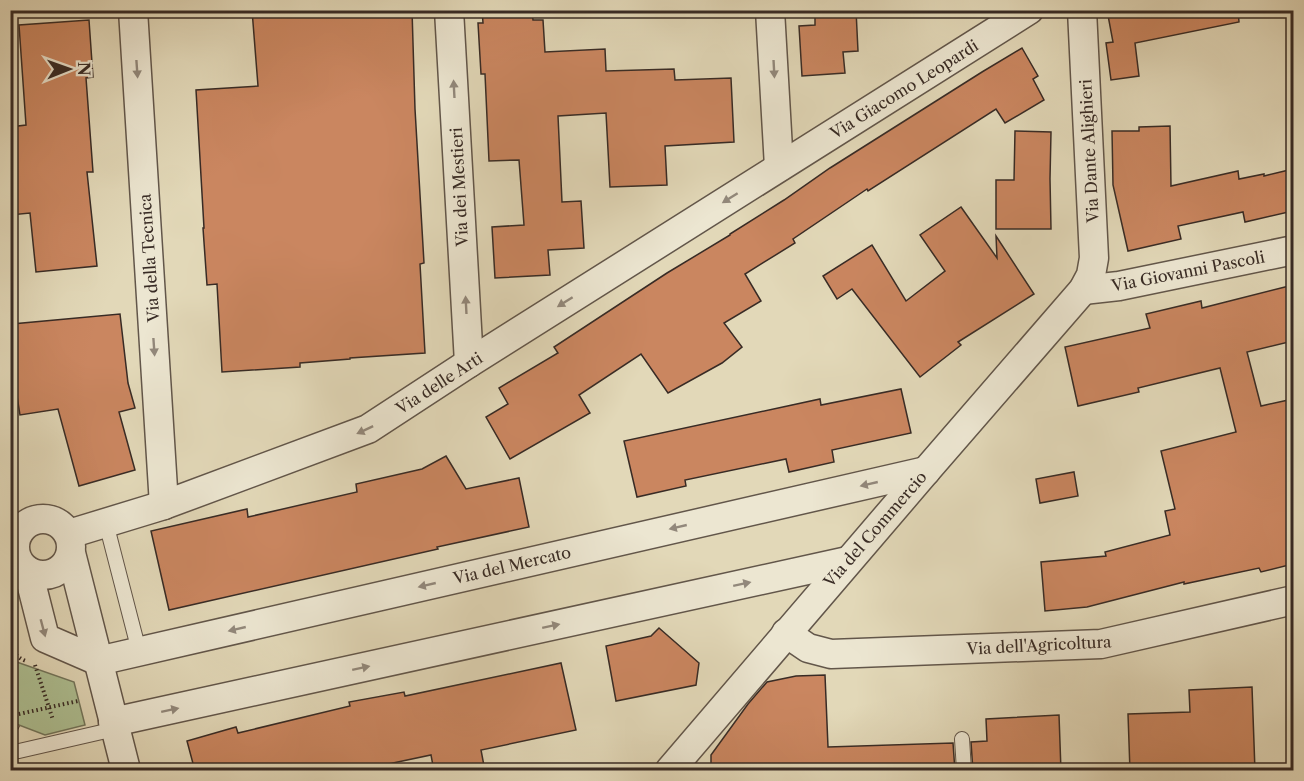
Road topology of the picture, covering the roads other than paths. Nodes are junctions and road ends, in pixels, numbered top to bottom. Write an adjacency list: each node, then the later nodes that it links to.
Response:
1 (133, 10): 11 (street, Via della Tecnica, one-way to 11)
2 (449, 10): 9 (street, Via dei Mestieri, one-way to 2)
3 (770, 10): 6 (street, one-way to 6)
4 (1029, 10): 6 (street, Via Giacomo Leopardi)
5 (1082, 10): 8 (street, Via Dante Alighieri)
6 (779, 167): 9 (street, Via delle Arti, one-way to 9)
7 (1293, 250): 8 (street, Via Giovanni Pascoli)
8 (1083, 290): 10 (street, Via del Commercio)
9 (469, 363): 11 (street, Via delle Arti, one-way to 11)
10 (926, 471): 15 (street, Via del Commercio); 18 (street, Via del Mercato, one-way to 18)
11 (164, 505): 12 (street, Via delle Arti)
12 (106, 523): 13 (street, Via delle Arti); 18 (lane)
13 (70, 544): 14 (street); 14 (street); 19 (street)
14 (18, 555): 19 (street, one-way to 19)
15 (848, 561): 17 (street, Via del Commercio); 20 (street, one-way to 15)
16 (1293, 600): 17 (street, Via dell'Agricoltura)
17 (786, 633): 24 (street, Via del Commercio)
18 (139, 651): 19 (street, Via del Mercato)
19 (98, 661): 20 (street)
20 (114, 726): 22 (lane); 23 (street)
21 (962, 740): 25 (lane)
22 (19, 751)
23 (126, 771)
24 (670, 771)
25 (964, 771)

